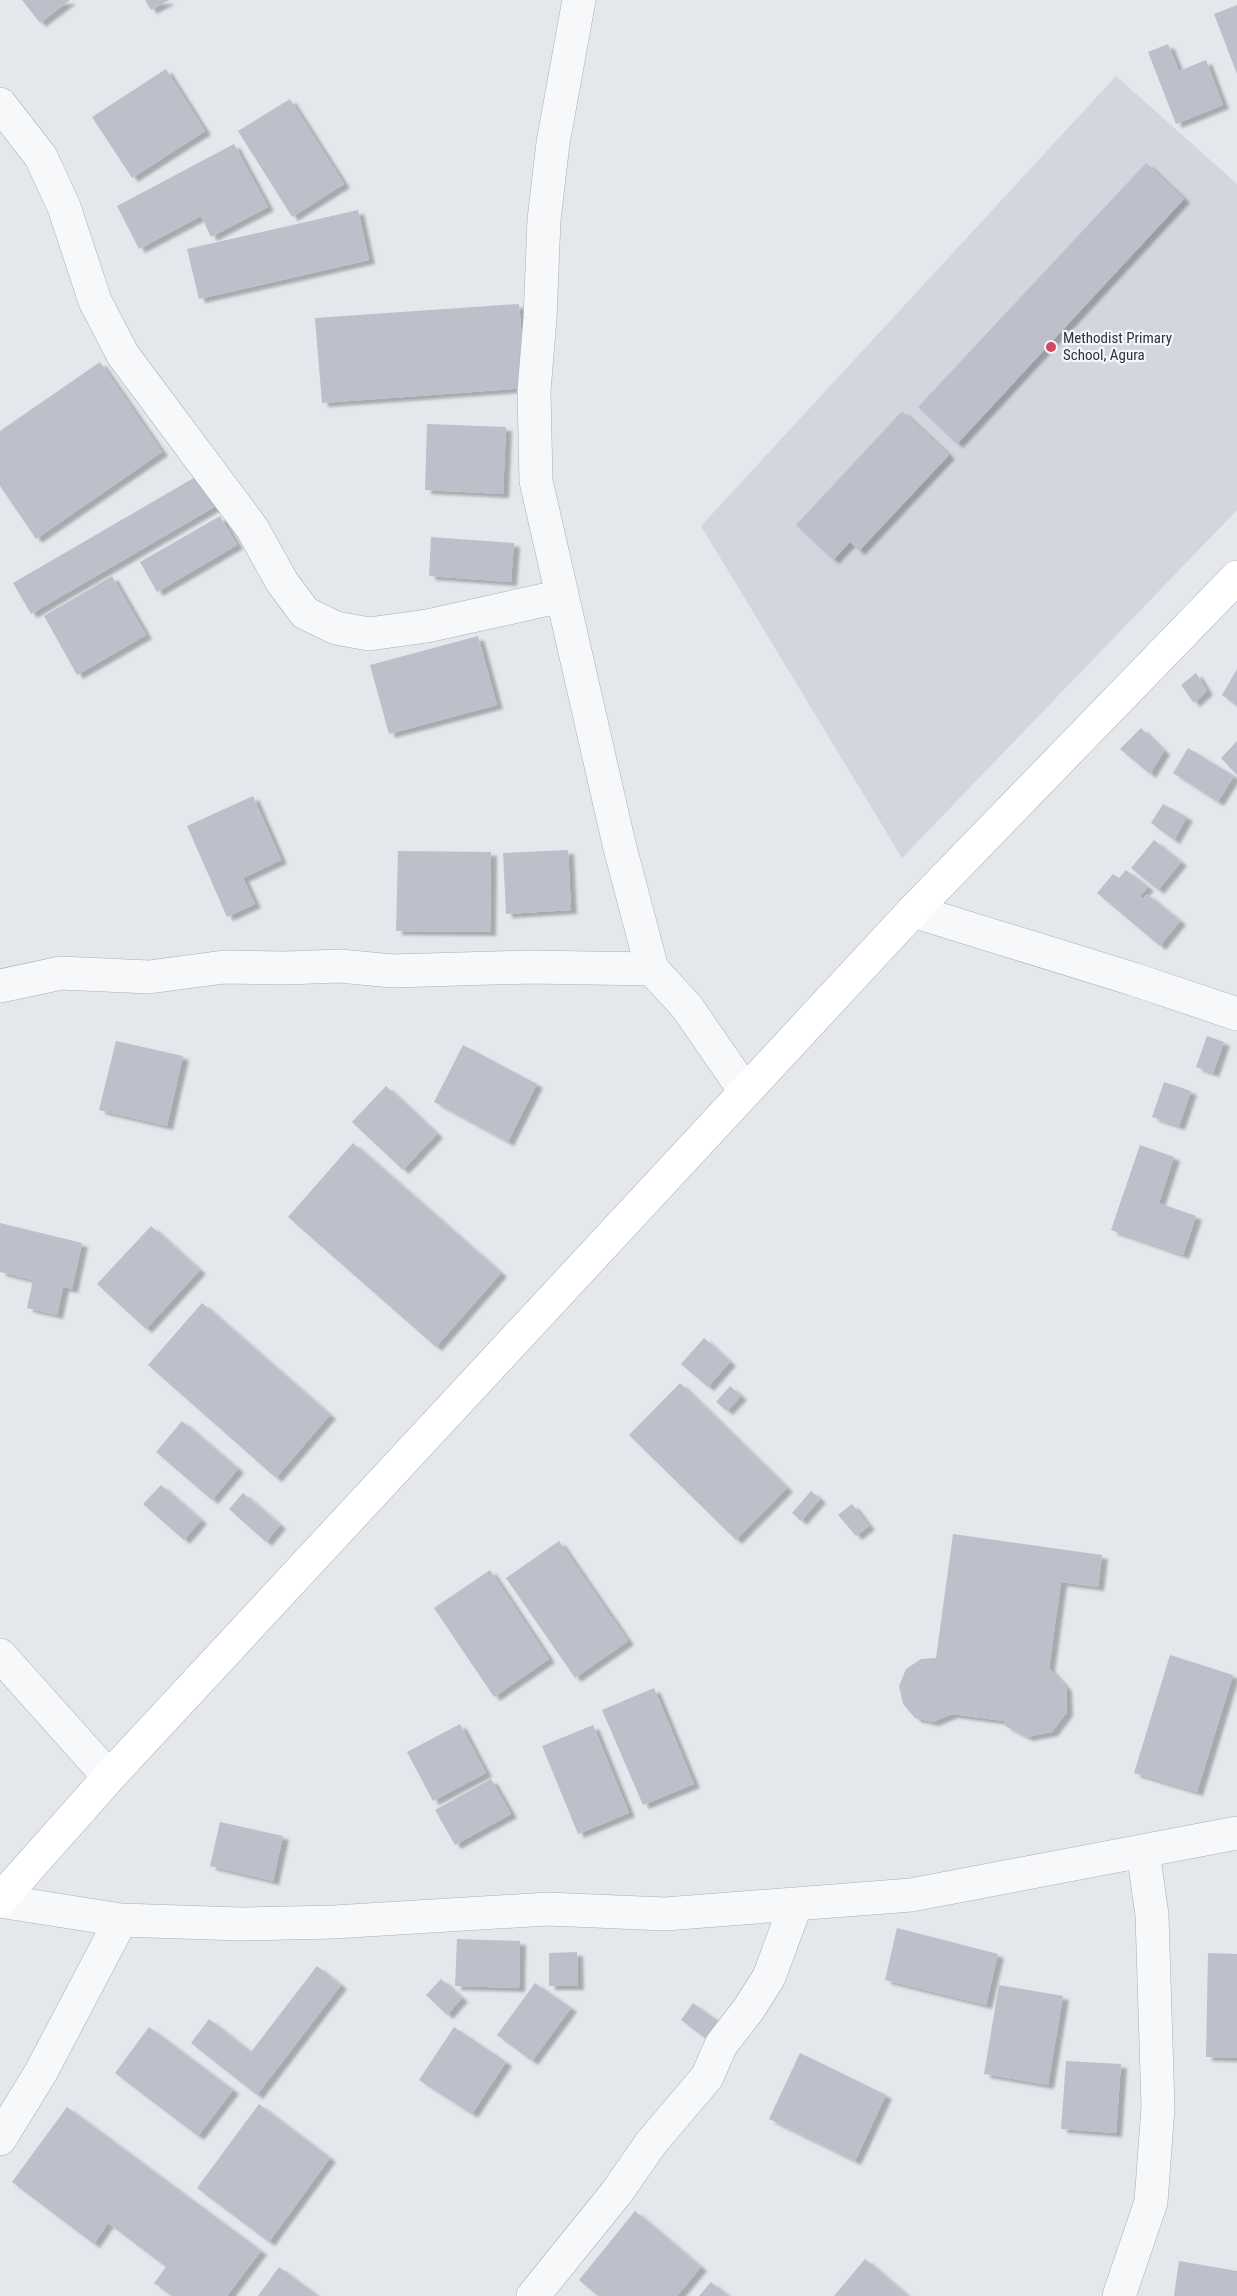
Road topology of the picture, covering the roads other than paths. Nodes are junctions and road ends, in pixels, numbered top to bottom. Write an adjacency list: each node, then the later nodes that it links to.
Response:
1 (579, 0): 4 (street)
2 (0, 104): 4 (street)
3 (1237, 577): 5 (street)
4 (562, 596): 6 (street)
5 (913, 911): 8 (street); 9 (street)
6 (652, 969): 7 (street); 9 (street)
7 (0, 986)
8 (1237, 1014)
9 (745, 1091): 11 (street)
10 (0, 1655): 11 (street)
11 (109, 1777): 14 (street)
12 (1237, 1833): 13 (street)
13 (1143, 1852): 15 (street); 19 (street)
14 (0, 1900): 16 (street)
15 (796, 1904): 16 (street); 18 (street)
16 (121, 1920): 17 (street)
17 (0, 2139)
18 (533, 2296)
19 (1119, 2296)

